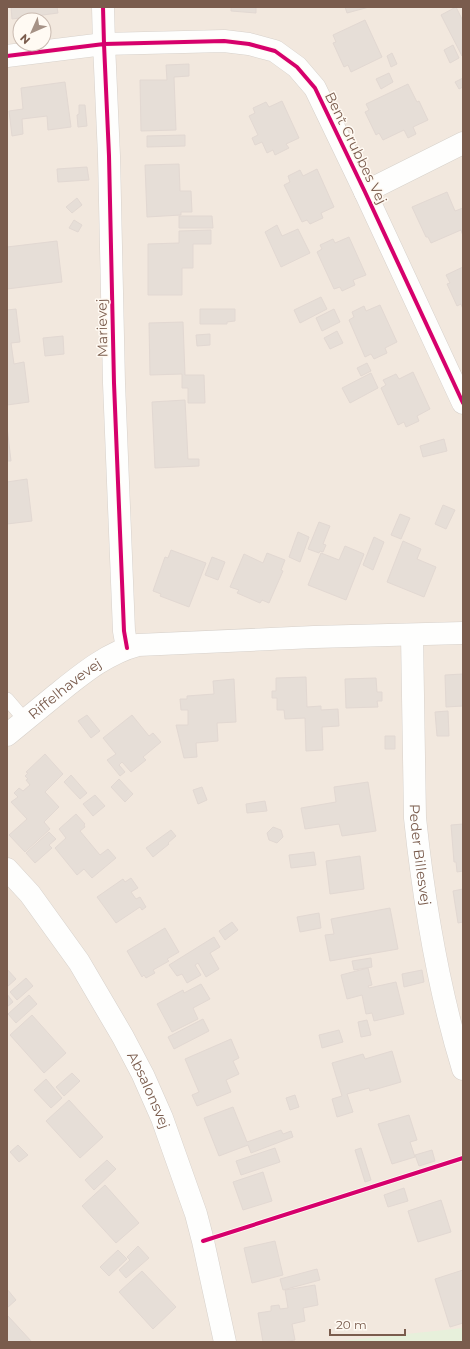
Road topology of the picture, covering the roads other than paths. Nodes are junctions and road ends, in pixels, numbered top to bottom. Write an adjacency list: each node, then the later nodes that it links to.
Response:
1 (103, 7): 2 (street, Marievej)
2 (104, 44): 3 (street, Bent Grubbes Vej); 5 (street, Bent Grubbes Vej); 9 (street, Marievej)
3 (7, 56)
4 (463, 143): 5 (street, Bent Grubbes Vej)
5 (365, 192): 6 (street, Bent Grubbes Vej)
6 (463, 403)
7 (463, 633): 8 (street)
8 (412, 635): 9 (street); 14 (street, Peder Billesvej)
9 (127, 648): 11 (street, Riffelhavevej)
10 (7, 699): 11 (lane)
11 (25, 720): 12 (street, Riffelhavevej)
12 (7, 735)
13 (7, 869): 15 (street, Absalonsvej)
14 (463, 1069)
15 (225, 1342)

